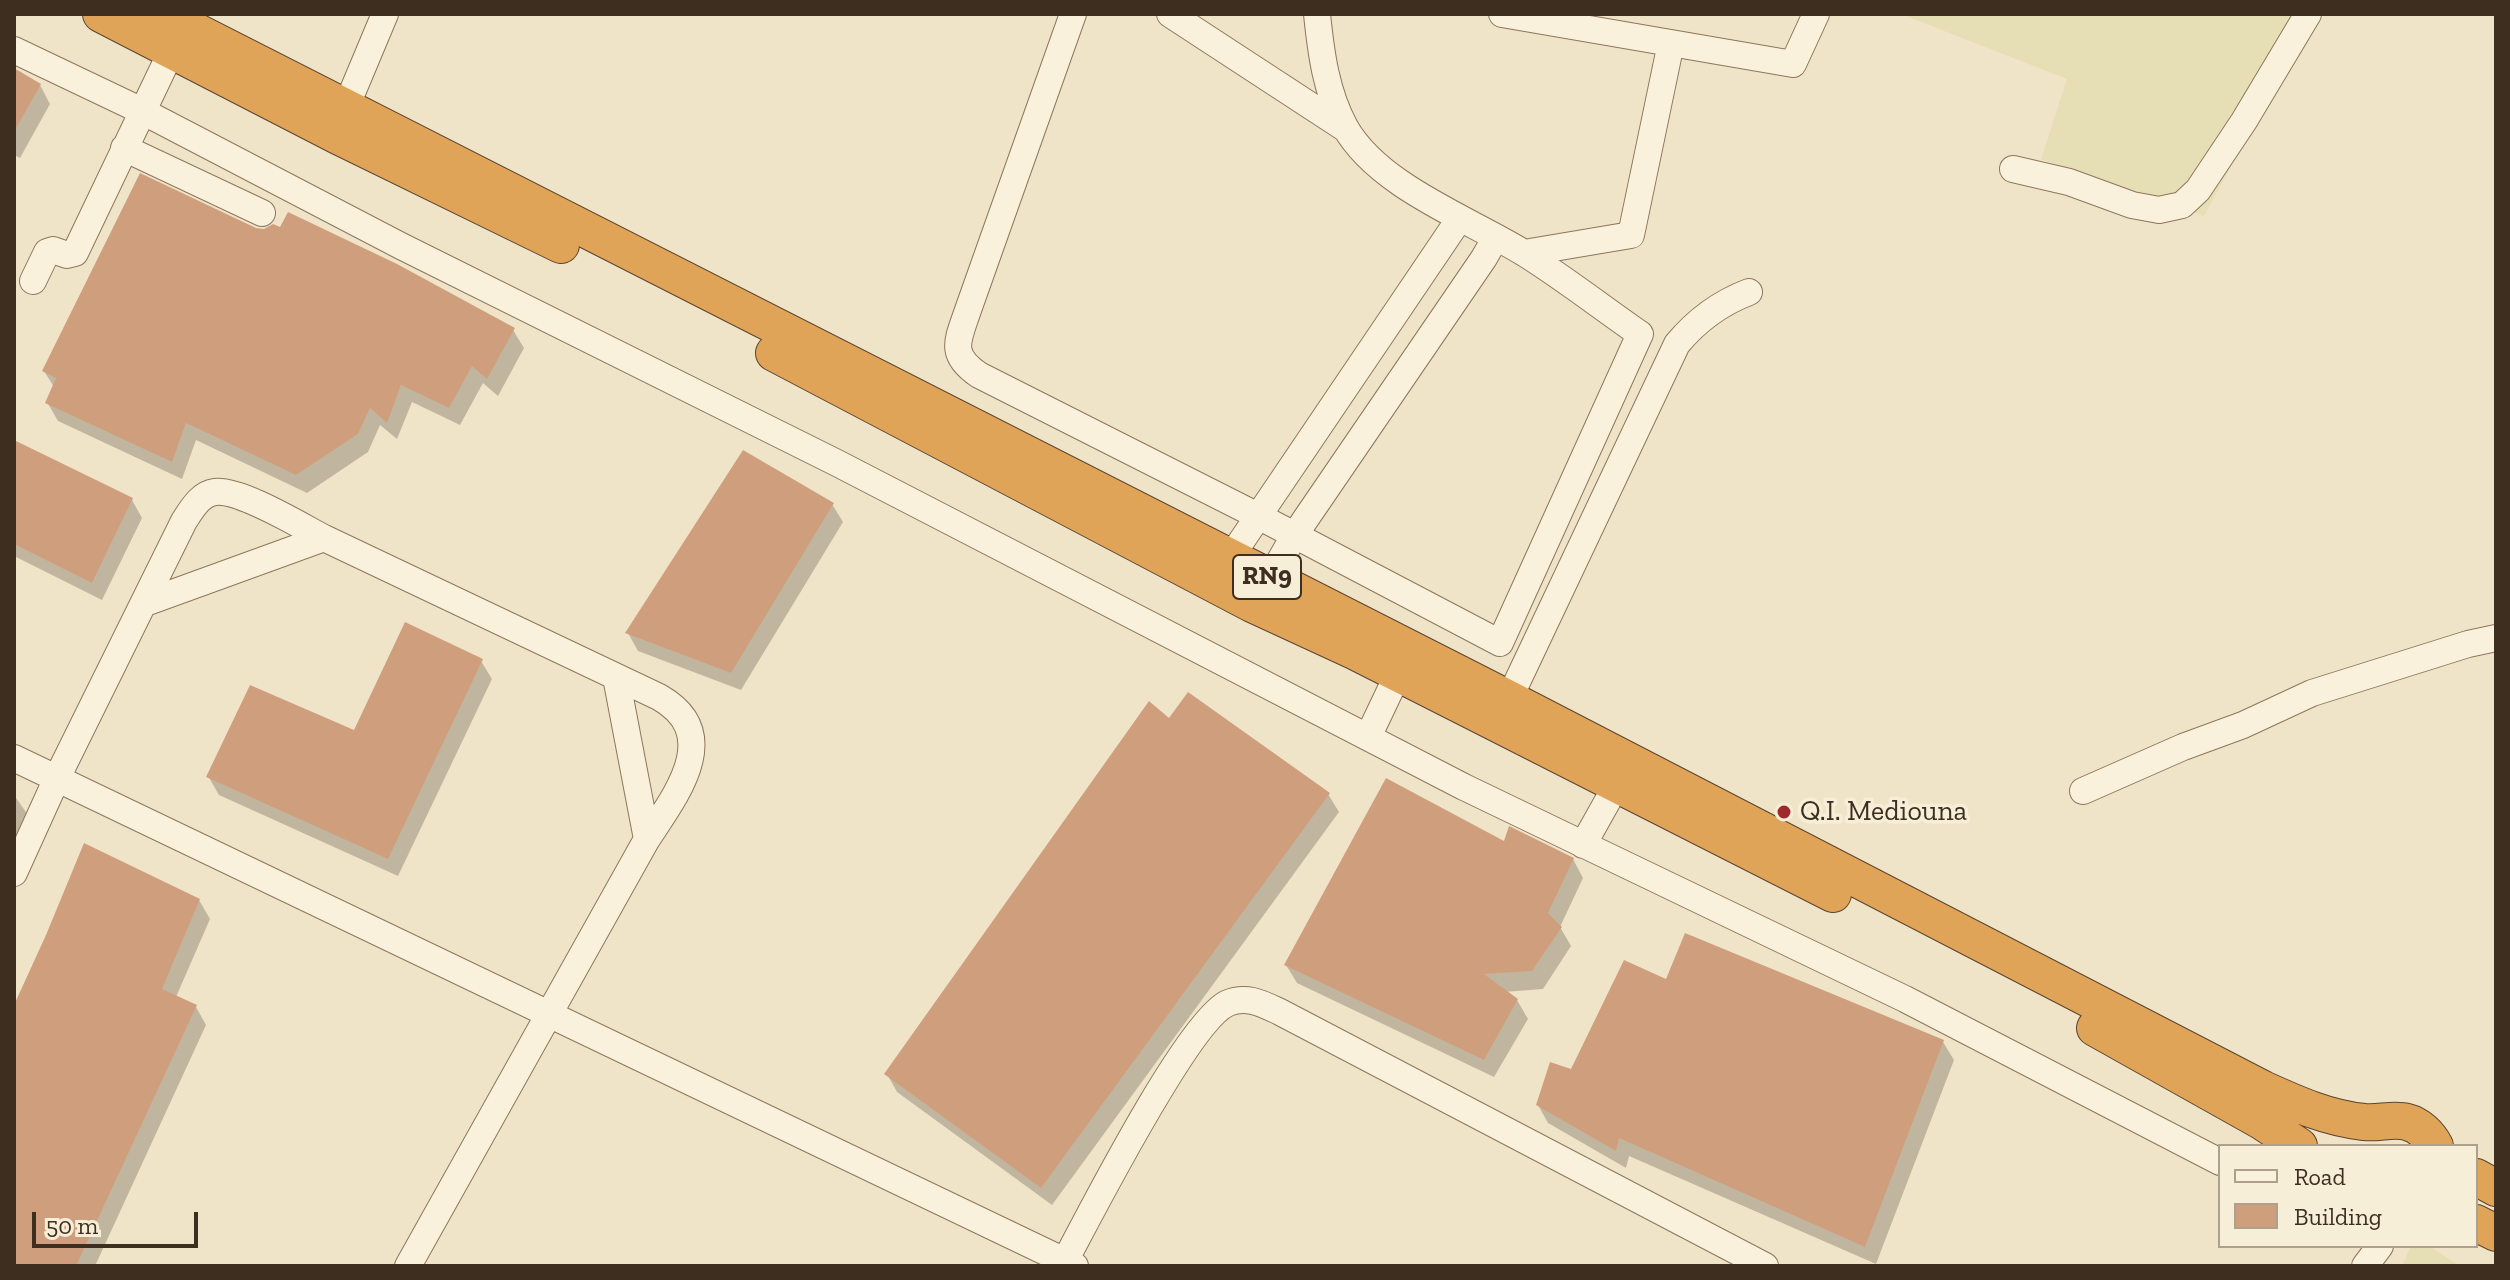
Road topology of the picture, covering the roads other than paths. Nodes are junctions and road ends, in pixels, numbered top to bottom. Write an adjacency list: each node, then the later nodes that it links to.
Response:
1 (101, 14): 12 (highway, RN9)
2 (162, 14): 13 (highway, RN9)
3 (385, 14): 13 (street)
4 (1073, 14): 26 (street)
5 (1170, 14): 15 (street)
6 (1317, 14): 15 (street)
7 (1502, 14): 10 (street)
8 (1816, 14): 10 (street)
9 (2308, 14): 17 (street)
10 (1671, 43): 21 (street)
11 (14, 50): 14 (street)
12 (172, 50): 14 (street); 33 (highway, RN9)
13 (346, 107): 29 (highway, RN9)
14 (142, 111): 16 (street); 36 (street)
15 (1346, 129): 19 (street)
16 (124, 148): 18 (street); 22 (street)
17 (2013, 169)
18 (262, 213)
19 (1460, 218): 20 (street); 24 (street)
20 (1491, 235): 21 (street); 25 (street)
21 (1524, 253): 27 (street)
22 (33, 281)
23 (1749, 292): 35 (street)
24 (1351, 378): 25 (street); 26 (street)
25 (1385, 402): 27 (street)
26 (1260, 517): 27 (street); 29 (street)
27 (1294, 536): 30 (street)
28 (324, 538): 31 (street); 31 (street); 34 (street)
29 (1230, 558): 30 (highway, RN9)
30 (1270, 578): 35 (highway, RN9)
31 (145, 603): 38 (street)
32 (2496, 638): 40 (street)
33 (1398, 674): 36 (street); 39 (highway, RN9)
34 (616, 677): 41 (street); 41 (street)
35 (1509, 699): 45 (highway, RN9)
36 (1368, 737): 42 (street)
37 (14, 758): 38 (street)
38 (57, 778): 43 (street); 44 (street)
39 (1616, 786): 42 (street); 46 (highway, RN9)
40 (2083, 791)
41 (647, 839): 44 (street)
42 (1583, 845): 48 (street)
43 (14, 873)
44 (549, 1015): 54 (street); 55 (street)
45 (2366, 1135): 47 (highway, RN9)
46 (2296, 1144)
47 (2433, 1144)
48 (2218, 1161)
49 (2478, 1178): 50 (highway)
50 (2496, 1188)
51 (2478, 1224): 52 (highway)
52 (2496, 1233)
53 (2378, 1248): 57 (street)
54 (1070, 1264): 56 (street)
55 (408, 1266)
56 (1765, 1266)
57 (2365, 1266)

